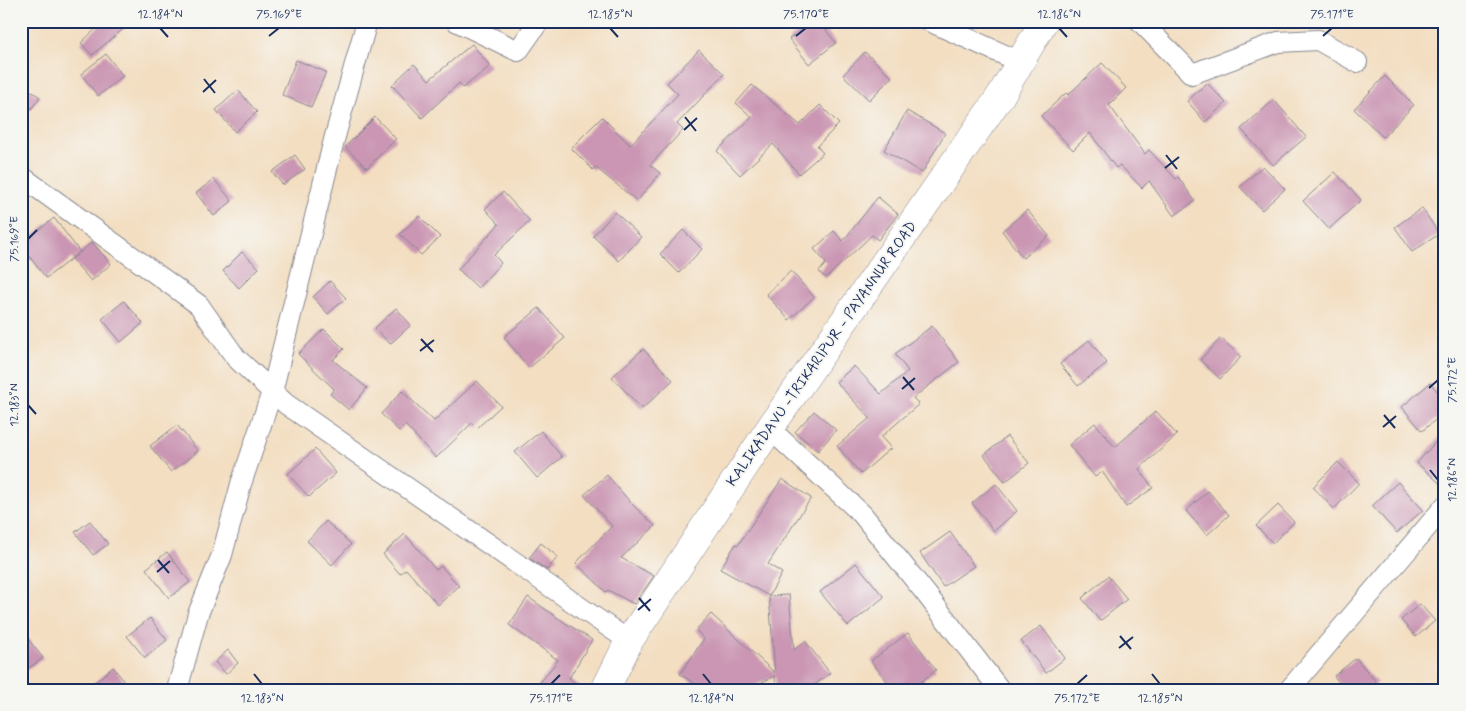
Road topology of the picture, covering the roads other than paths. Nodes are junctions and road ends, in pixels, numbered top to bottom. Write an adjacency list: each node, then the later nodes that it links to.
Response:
1 (367, 21): 10 (street)
2 (456, 21): 3 (street)
3 (538, 21)
4 (1044, 21): 7 (main road, KALIKADAVU -TRIKARIPUR - PAYANNUR ROAD)
5 (1140, 21): 8 (street)
6 (930, 22): 7 (street)
7 (1020, 62): 11 (main road, KALIKADAVU -TRIKARIPUR - PAYANNUR ROAD)
8 (1357, 62)
9 (21, 176): 10 (street)
10 (272, 392): 13 (street); 14 (street)
11 (770, 429): 13 (main road, KALIKADAVU -TRIKARIPUR - PAYANNUR ROAD); 16 (street)
12 (1445, 506): 17 (street)
13 (629, 641): 15 (main road, KALIKADAVU -TRIKARIPUR - PAYANNUR ROAD)
14 (177, 690)
15 (605, 690)
16 (1000, 690)
17 (1289, 690)

